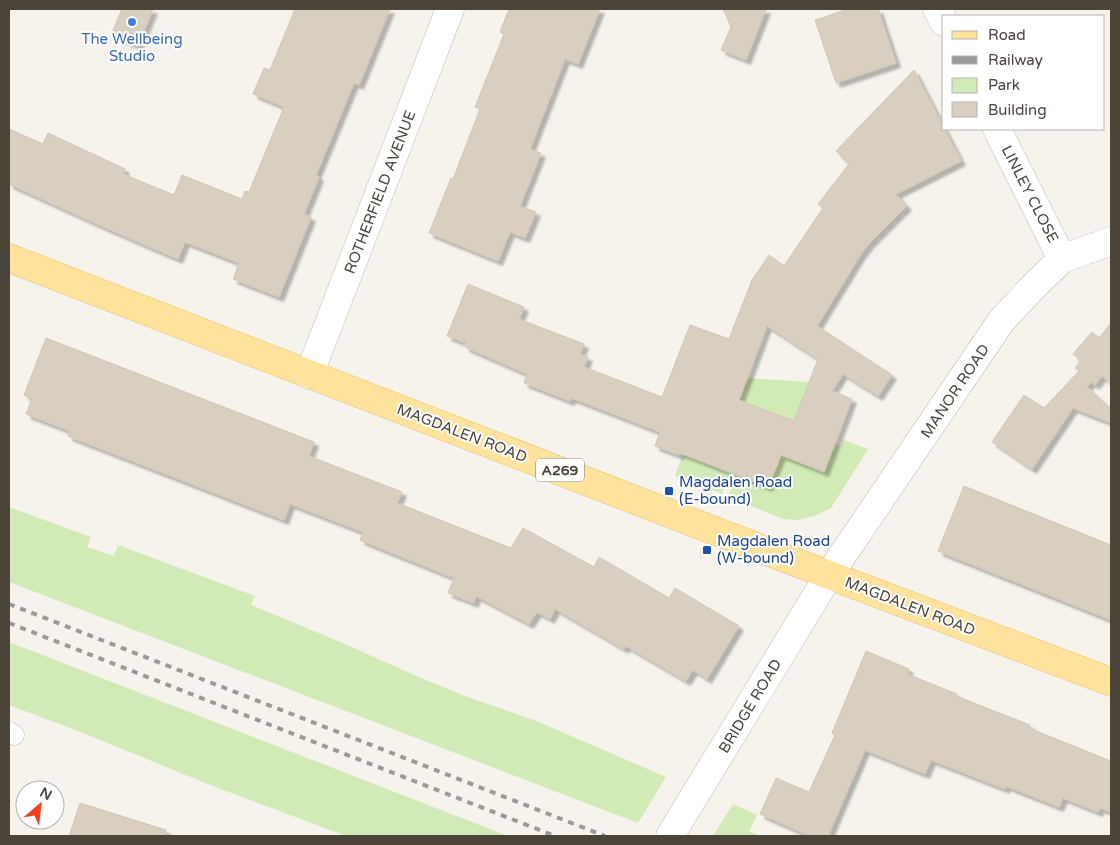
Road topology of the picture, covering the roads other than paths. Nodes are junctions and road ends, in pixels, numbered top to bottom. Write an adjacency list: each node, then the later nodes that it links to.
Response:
1 (450, 9): 6 (street, ROTHERFIELD AVENUE)
2 (998, 130): 5 (street, LINLEY CLOSE)
3 (1111, 241): 5 (street, MANOR ROAD)
4 (9, 258): 6 (main road, MAGDALEN ROAD / A269)
5 (1062, 259): 7 (street, MANOR ROAD)
6 (309, 375): 7 (main road, MAGDALEN ROAD / A269)
7 (830, 575): 8 (main road, MAGDALEN ROAD / A269); 9 (street, BRIDGE ROAD)
8 (1111, 682)
9 (670, 836)

